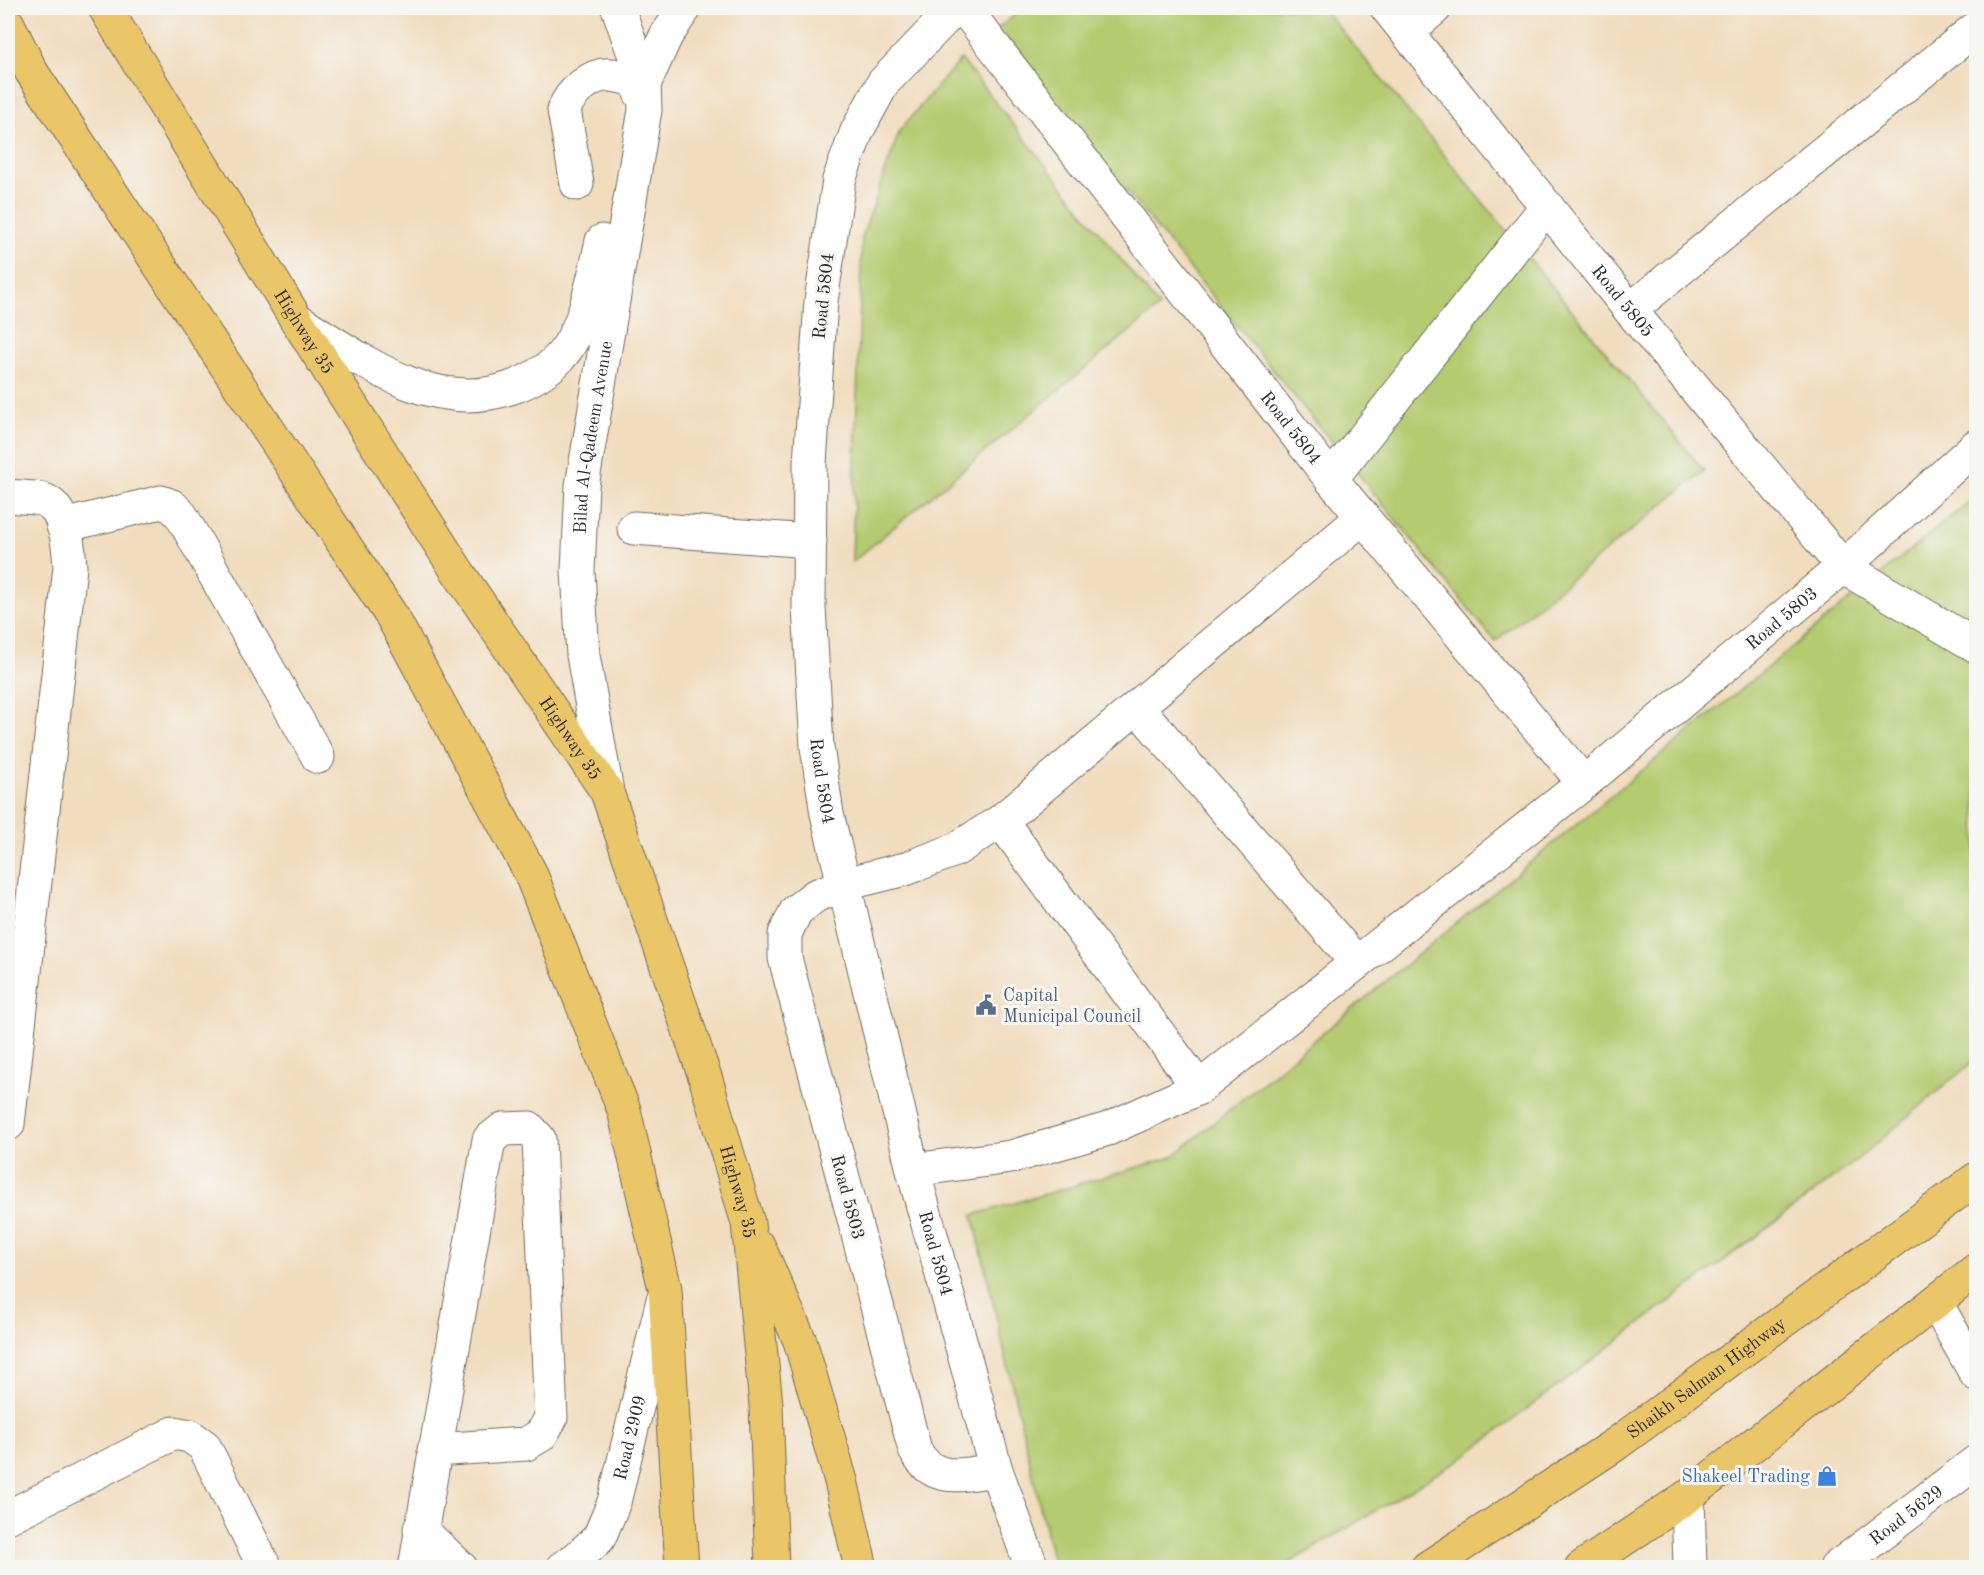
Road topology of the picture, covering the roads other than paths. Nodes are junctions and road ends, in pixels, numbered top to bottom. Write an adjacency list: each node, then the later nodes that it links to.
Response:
1 (105, 8): 14 (main road, Highway 35)
2 (618, 8): 10 (street)
3 (685, 8): 10 (street, Bilad Al-Qadeem Avenue)
4 (955, 8): 21 (street, Road 5804)
5 (964, 8): 16 (street, Road 5804)
6 (1435, 8): 7 (street, Road 5805)
7 (1397, 20): 12 (street, Road 5805)
8 (8, 24): 38 (main road)
9 (1977, 28): 13 (street)
10 (644, 82): 11 (street); 14 (street, Bilad Al-Qadeem Avenue); 27 (street, Bilad Al-Qadeem Avenue)
11 (577, 183)
12 (1547, 206): 13 (street, Road 5805); 16 (street)
13 (1630, 310): 22 (street, Road 5805)
14 (296, 319): 27 (main road, Highway 35)
15 (1977, 446): 22 (street, Road 5803)
16 (1331, 479): 18 (street, Road 5804)
17 (8, 496): 19 (street)
18 (1363, 517): 24 (street, Road 5803); 26 (street, Road 5804)
19 (63, 526): 25 (street); 31 (street)
20 (634, 528): 21 (street)
21 (810, 541): 29 (street, Road 5804)
22 (1843, 567): 23 (street, Road 5805); 26 (street, Road 5803)
23 (1977, 646)
24 (1137, 707): 28 (street, Road 5803); 30 (street)
25 (318, 757)
26 (1584, 783): 30 (street, Road 5803)
27 (607, 792): 36 (main road, Highway 35)
28 (1001, 821): 29 (street, Road 5803); 32 (street)
29 (845, 884): 34 (street, Road 5804); 43 (street, Road 5803)
30 (1357, 963): 32 (street, Road 5803)
31 (15, 990): 33 (street)
32 (1199, 1088): 34 (street, Road 5803)
33 (8, 1124)
34 (913, 1170): 43 (street, Road 5804)
35 (1977, 1179): 57 (main road, Shaikh Salman Highway)
36 (748, 1223): 54 (main road, Highway 35); 55 (main road)
37 (1977, 1270): 39 (main road)
38 (665, 1289): 44 (main road); 51 (street, Road 2909)
39 (1936, 1303): 40 (street); 45 (main road)
40 (1977, 1374)
41 (434, 1450): 41 (street); 47 (street)
42 (1977, 1462): 60 (street, Road 5629)
43 (996, 1470): 56 (street, Road 5804)
44 (677, 1471): 52 (main road); 53 (main road)
45 (1688, 1496): 58 (main road); 59 (street)
46 (8, 1517): 48 (street)
47 (420, 1529): 49 (street); 50 (street)
48 (265, 1568)
49 (415, 1568)
50 (461, 1568)
51 (562, 1568)
52 (667, 1568)
53 (682, 1568)
54 (772, 1568)
55 (861, 1568)
56 (1032, 1568)
57 (1427, 1568)
58 (1581, 1568)
59 (1690, 1568)
60 (1836, 1568)

